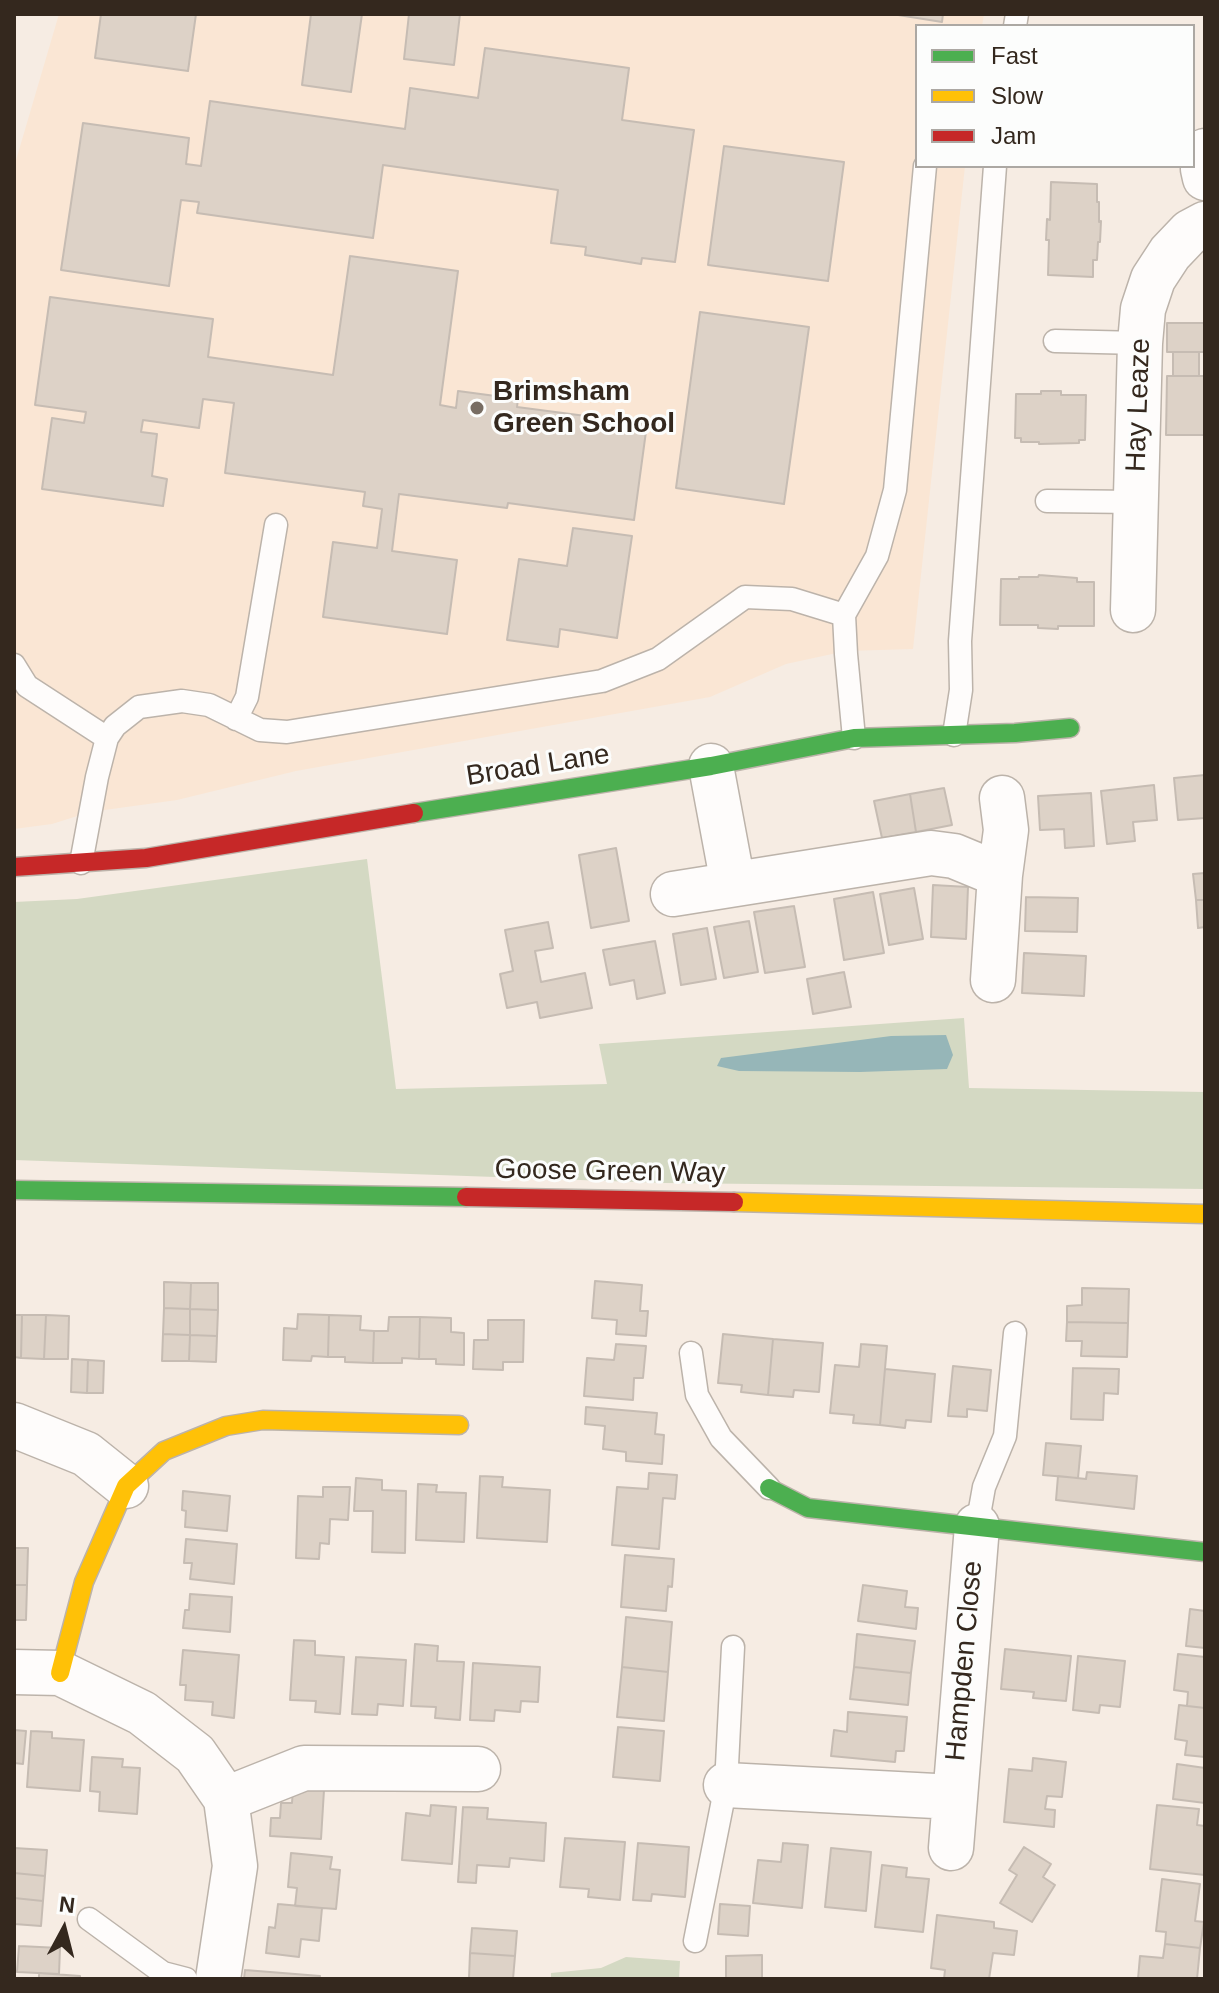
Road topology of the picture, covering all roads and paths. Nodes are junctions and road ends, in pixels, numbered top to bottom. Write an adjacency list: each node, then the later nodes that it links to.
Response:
1 (1205, 151): 4 (street)
2 (925, 168): 12 (lane)
3 (995, 168): 16 (lane)
4 (1205, 178)
5 (1205, 224): 7 (street, Hay Leaze)
6 (1055, 341): 7 (lane)
7 (1140, 343): 9 (street, Hay Leaze)
8 (1047, 501): 9 (lane)
9 (1136, 502): 11 (street, Hay Leaze)
10 (276, 525): 14 (lane)
11 (1133, 610)
12 (844, 615): 14 (lane); 18 (lane)
13 (14, 665): 17 (lane)
14 (236, 719): 17 (lane)
15 (1070, 728): 16 (street, Broad Lane)
16 (954, 735): 18 (street, Broad Lane)
17 (107, 738): 21 (lane)
18 (854, 738): 19 (street, Broad Lane)
19 (711, 766): 21 (street, Broad Lane); 24 (street)
20 (1002, 798): 23 (street)
21 (81, 863): 22 (street, Broad Lane)
22 (14, 867)
23 (1000, 875): 24 (street); 26 (street)
24 (733, 884): 25 (street)
25 (673, 894)
26 (993, 980)
27 (14, 1190): 28 (street, Goose Green Way)
28 (1205, 1214)
29 (1015, 1333): 35 (lane, Hampden Close)
30 (691, 1353): 34 (lane, Hampden Close)
31 (14, 1425): 33 (street)
32 (459, 1425): 33 (street)
33 (126, 1486): 39 (street)
34 (769, 1488): 35 (street, Hampden Close)
35 (977, 1526): 36 (street, Hampden Close); 42 (street, Hampden Close)
36 (1205, 1552)
37 (733, 1647): 41 (lane)
38 (14, 1672): 39 (street)
39 (60, 1673): 43 (street)
40 (478, 1769): 43 (street)
41 (726, 1785): 42 (street, Hampden Close); 46 (lane)
42 (954, 1797): 44 (street, Hampden Close)
43 (226, 1799): 48 (street)
44 (951, 1848)
45 (89, 1919): 47 (lane)
46 (695, 1941)
47 (186, 1979)
48 (218, 1979)

